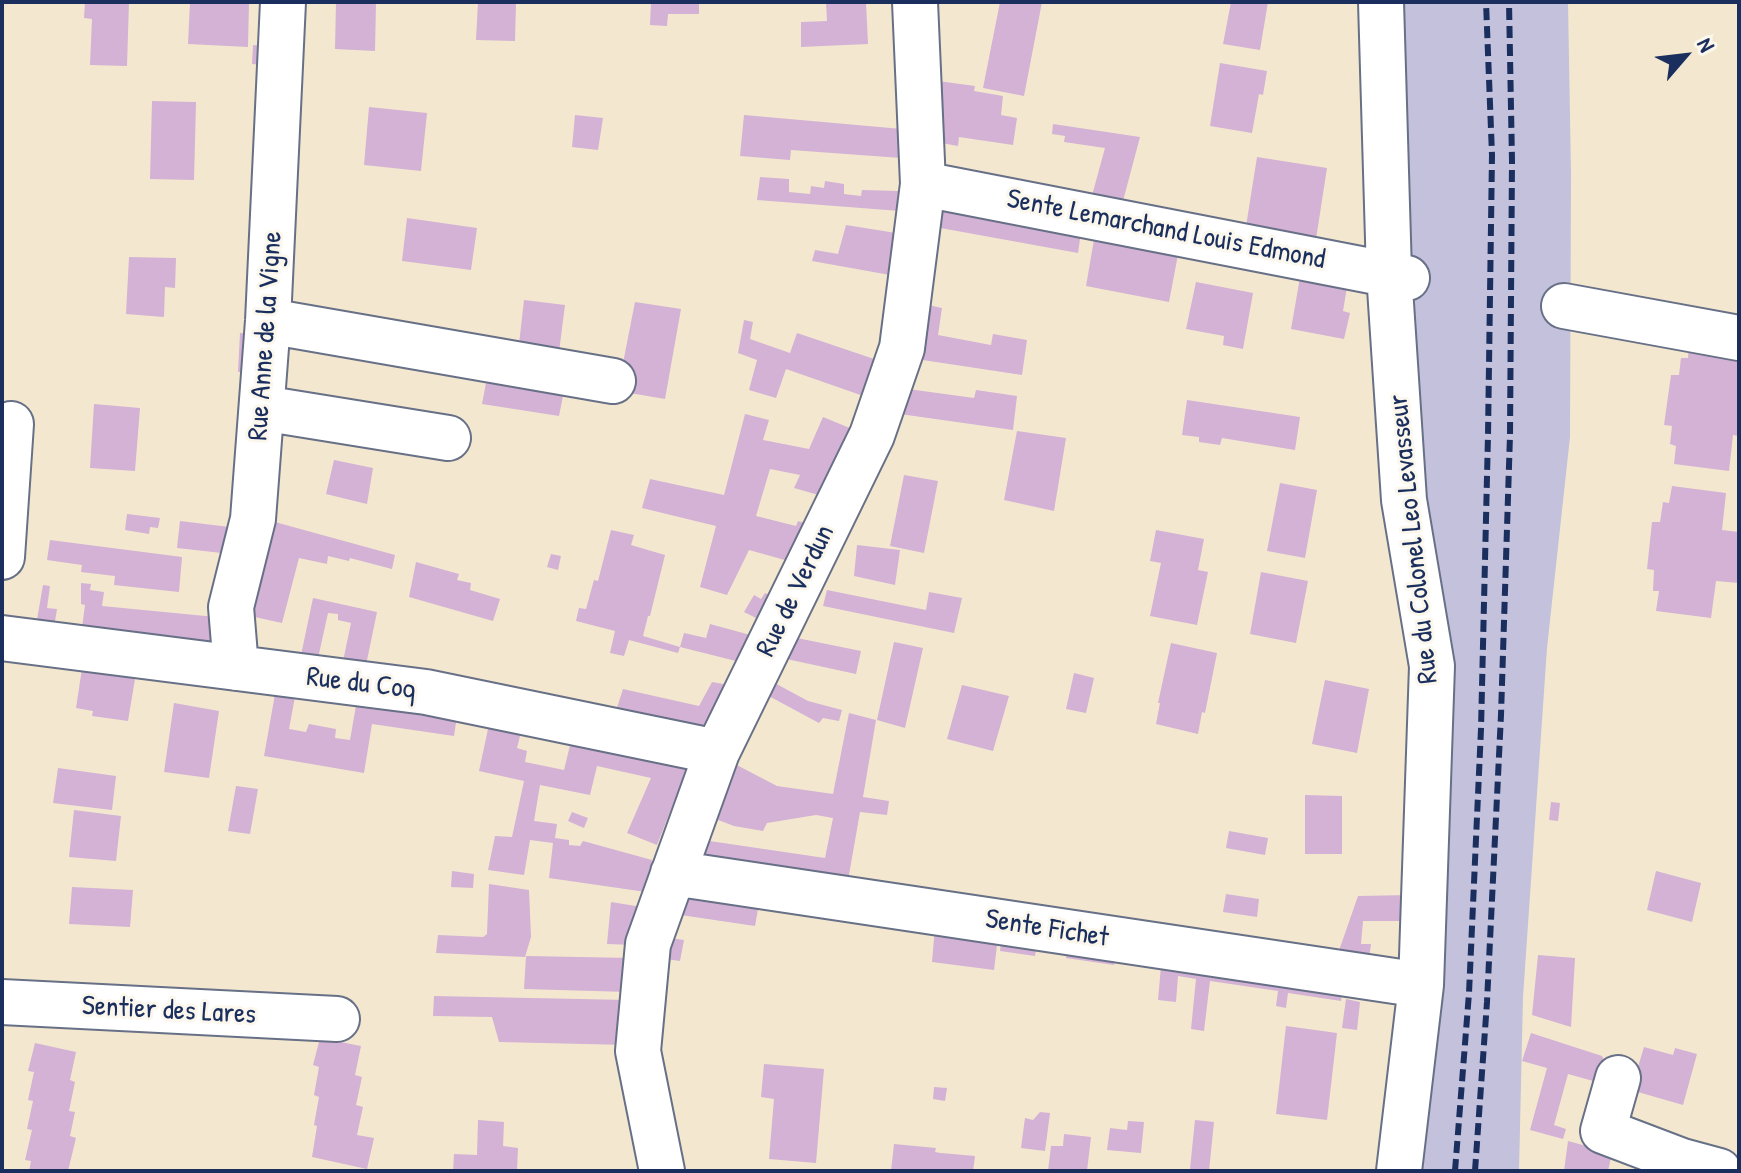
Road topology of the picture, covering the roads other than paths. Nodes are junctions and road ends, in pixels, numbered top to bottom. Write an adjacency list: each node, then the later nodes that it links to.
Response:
1 (283, 2): 7 (street, Rue Anne de la Vigne)
2 (915, 2): 4 (street, Rue de Verdun)
3 (1381, 2): 5 (street, Rue du Colonel Leo Levasseur)
4 (923, 184): 5 (street, Sente Lemarchand Louis Edmond); 16 (street, Rue de Verdun)
5 (1398, 276): 18 (street, Rue du Colonel Leo Levasseur)
6 (1564, 306): 8 (street)
7 (268, 321): 9 (street); 10 (street, Rue Anne de la Vigne)
8 (1739, 338)
9 (613, 381)
10 (262, 408): 12 (street); 15 (street, Rue Anne de la Vigne)
11 (11, 424): 13 (street)
12 (448, 438)
13 (2, 557)
14 (2, 638): 15 (street, Rue du Coq)
15 (236, 668): 16 (street, Rue du Coq)
16 (717, 752): 17 (street, Rue de Verdun)
17 (673, 873): 18 (street, Sente Fichet); 22 (street, Rue de Verdun)
18 (1421, 985): 23 (street, Rue du Colonel Leo Levasseur)
19 (2, 1002): 20 (street, Sentier des Lares)
20 (337, 1019)
21 (1618, 1078): 24 (street)
22 (662, 1171)
23 (1399, 1171)
24 (1719, 1171)

